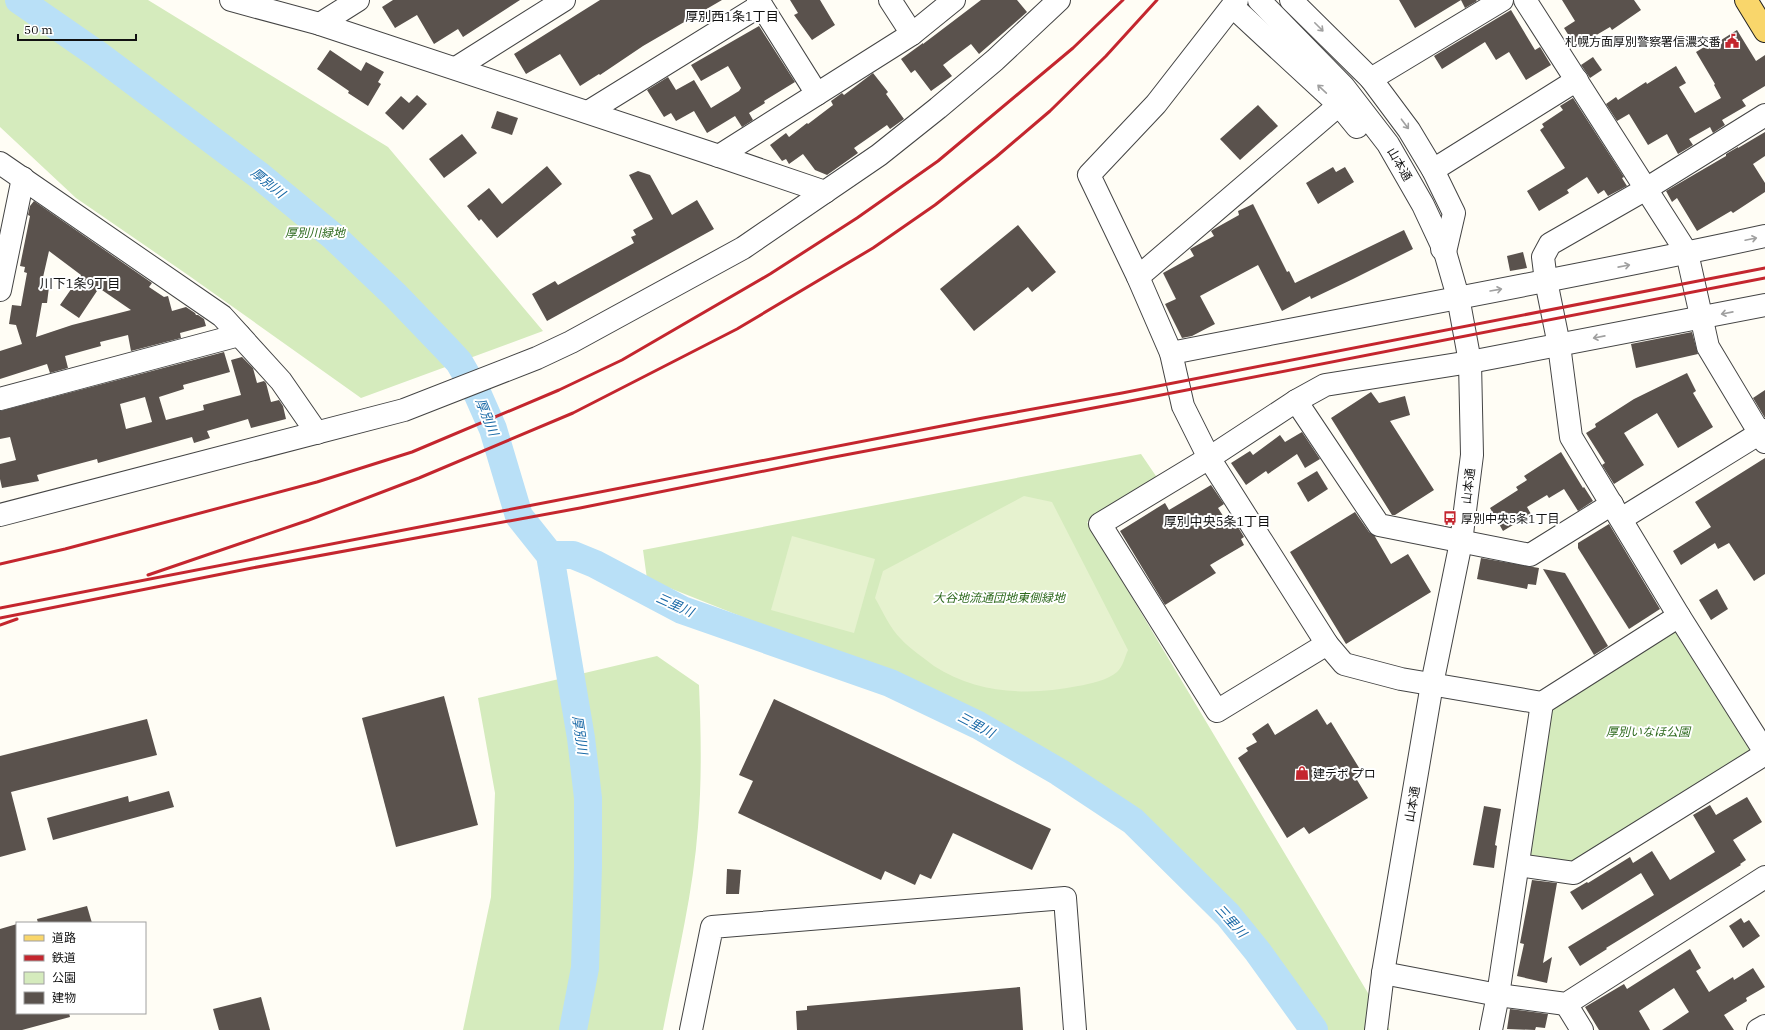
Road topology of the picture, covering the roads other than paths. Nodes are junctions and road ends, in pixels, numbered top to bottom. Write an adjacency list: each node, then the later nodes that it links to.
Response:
1 (231, 0): 14 (street)
2 (564, 0): 17 (street)
3 (890, 0): 16 (street)
4 (954, 0): 16 (street)
5 (1259, 0): 31 (street, 山本通)
6 (1291, 0): 18 (street, one-way to 18)
7 (1502, 0): 18 (street)
8 (1525, 0): 19 (street)
9 (1746, 0): 15 (main road)
10 (351, 2): 14 (street)
11 (760, 3): 20 (street); 22 (street)
12 (1051, 3): 29 (street)
13 (1235, 4): 21 (street, one-way to 13); 33 (street)
14 (320, 24): 17 (street)
15 (1765, 31)
16 (912, 34): 20 (street)
17 (456, 68): 22 (street)
18 (1371, 79): 26 (street, one-way to 26)
19 (1576, 80): 26 (street); 28 (street)
20 (817, 94): 24 (street)
21 (1339, 106): 31 (street); 33 (street)
22 (588, 112): 24 (street)
23 (1765, 115): 28 (street)
24 (720, 156): 29 (street)
25 (0, 163): 27 (street)
26 (1433, 170): 31 (street)
27 (22, 178): 35 (street); 39 (street)
28 (1646, 189): 32 (street); 34 (street)
29 (825, 192): 45 (street)
30 (1765, 236): 32 (street, one-way to 30)
31 (1445, 252): 36 (street, 山本通)
32 (1687, 253): 34 (street, one-way to 32); 38 (street)
33 (1138, 277): 41 (street)
34 (1546, 281): 36 (street, one-way to 34); 40 (street)
35 (0, 290)
36 (1458, 297): 41 (street); 42 (street, 山本通)
37 (1765, 305): 38 (street, one-way to 38)
38 (1700, 318): 40 (street, one-way to 40); 46 (street)
39 (239, 335): 43 (street); 45 (street)
40 (1559, 345): 42 (street); 48 (street)
41 (1171, 354): 47 (street)
42 (1470, 362): 44 (street); 50 (street, 山本通)
43 (0, 399)
44 (1296, 401): 47 (street); 50 (street)
45 (316, 433): 49 (street)
46 (1763, 435): 48 (street)
47 (1209, 458): 52 (street); 52 (street)
48 (1616, 512): 50 (street); 51 (street)
49 (0, 515)
50 (1461, 542): 53 (street, 山本通)
51 (1679, 616): 54 (street); 55 (street)
52 (1327, 644): 53 (street)
53 (1432, 684): 54 (street); 58 (street, 山本通)
54 (1542, 703): 56 (street)
55 (1765, 753): 56 (street)
56 (1518, 865): 59 (street)
57 (1765, 877): 60 (street)
58 (1383, 973): 59 (street); 64 (street, 山本通)
59 (1498, 995): 60 (street); 65 (street)
60 (1566, 1004): 66 (street)
61 (1765, 1026): 67 (street)
62 (691, 1030): 63 (street)
63 (1075, 1030)
64 (1376, 1030)
65 (1491, 1030)
66 (1582, 1030)
67 (1758, 1030)

